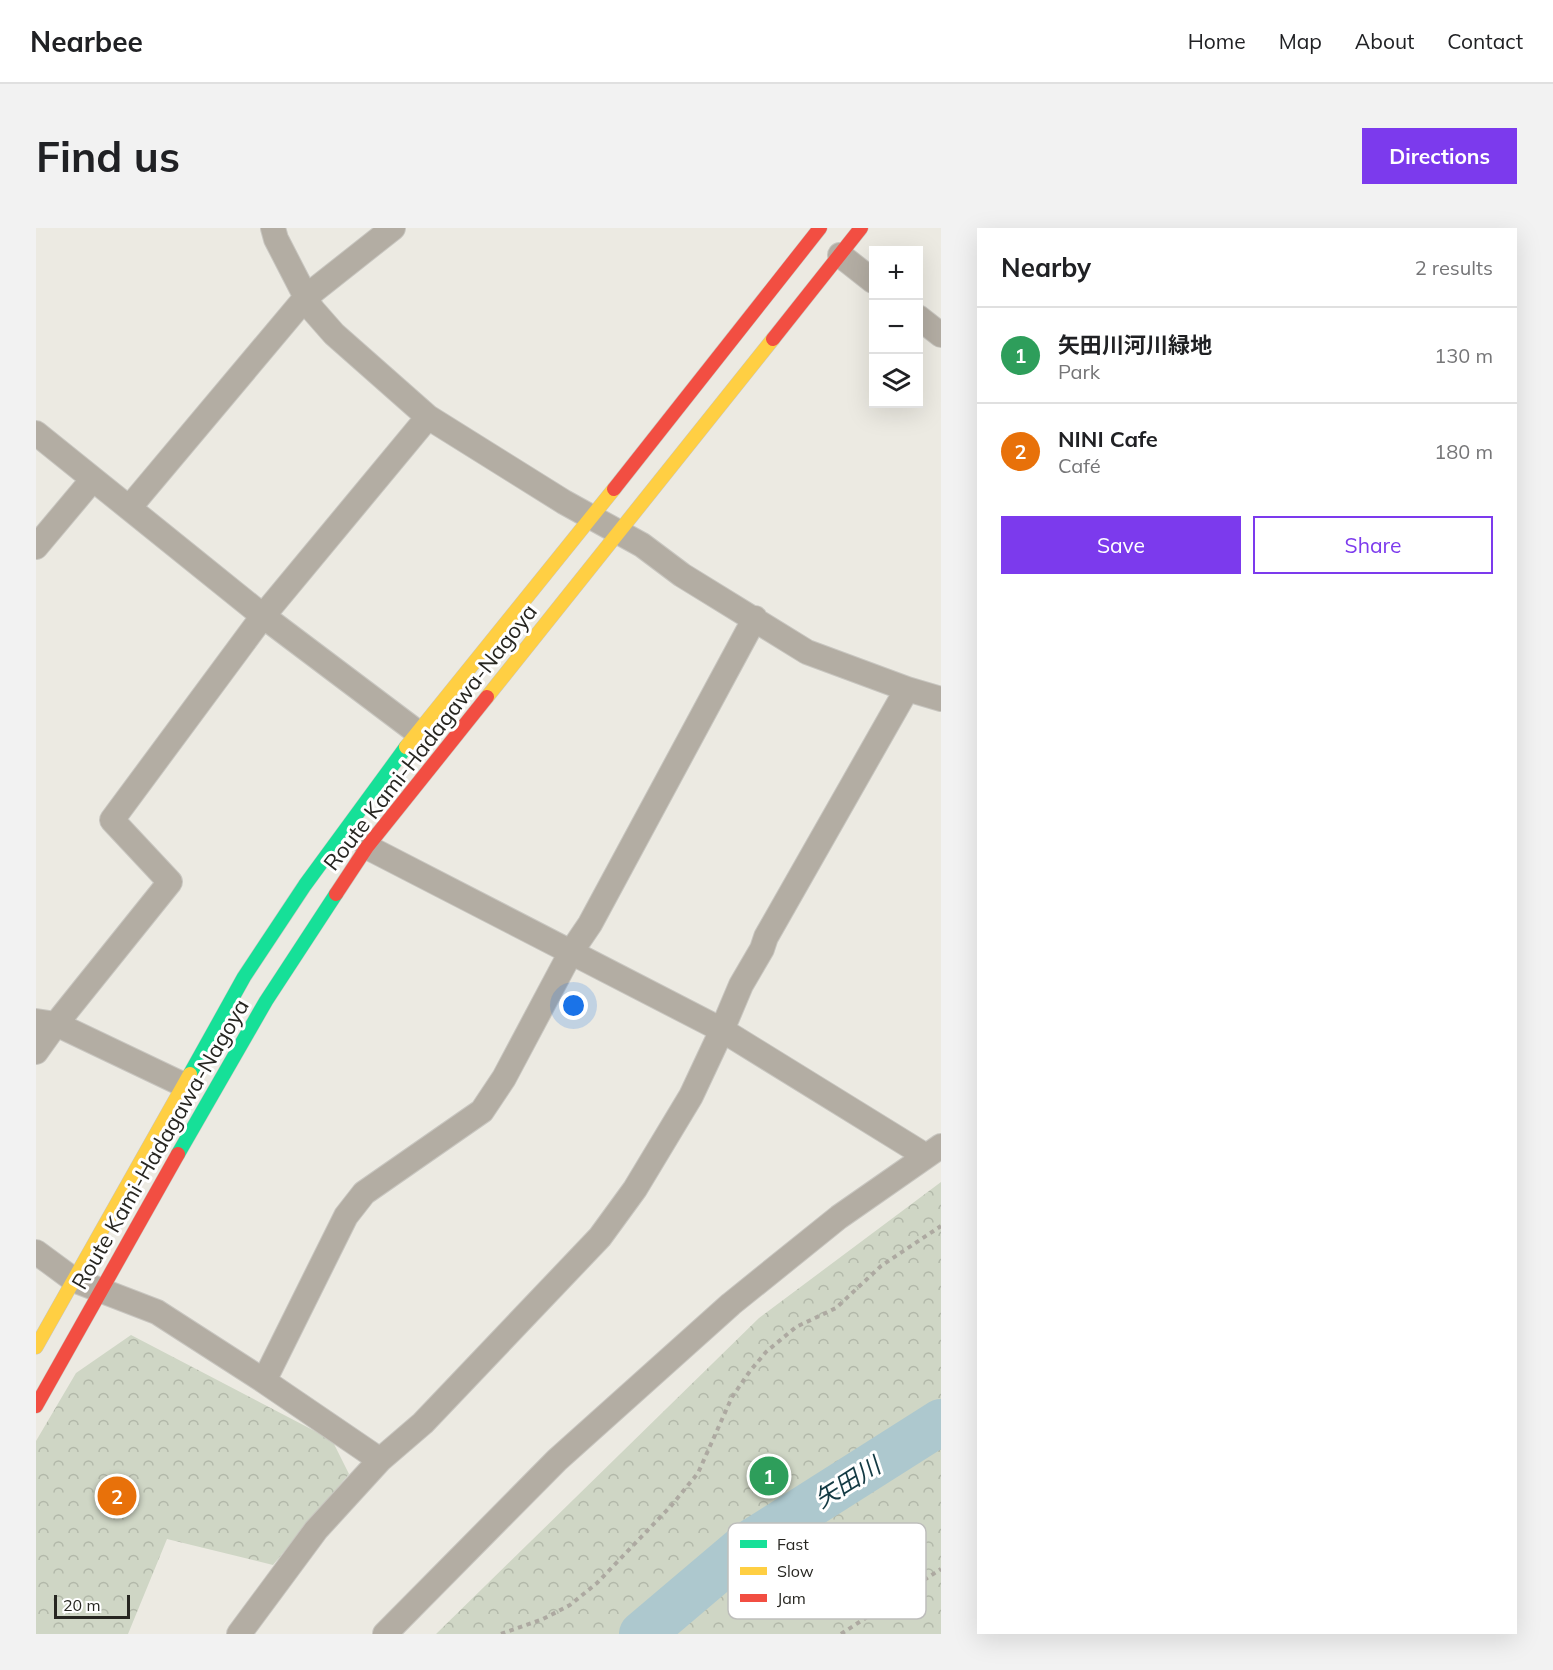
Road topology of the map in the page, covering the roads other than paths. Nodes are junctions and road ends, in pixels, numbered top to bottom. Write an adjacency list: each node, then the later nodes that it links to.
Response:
1 (273, 228): 7 (street)
2 (393, 228): 7 (street)
3 (820, 228): 14 (main road, Route Kami-Hadagawa-Nagoya)
4 (861, 228): 5 (main road, Route Kami-Hadagawa-Nagoya)
5 (840, 255): 6 (street); 15 (main road, Route Kami-Hadagawa-Nagoya)
6 (869, 278)
7 (307, 296): 10 (street); 13 (street)
8 (923, 321): 9 (street)
9 (941, 335)
10 (428, 417): 14 (street); 17 (street)
11 (36, 433): 12 (street)
12 (93, 479): 13 (street); 16 (street)
13 (129, 508): 17 (street)
14 (592, 516): 15 (street); 21 (main road, Route Kami-Hadagawa-Nagoya)
15 (617, 531): 18 (street); 22 (main road, Route Kami-Hadagawa-Nagoya)
16 (36, 547)
17 (263, 616): 21 (street); 24 (street)
18 (754, 618): 19 (street); 23 (street)
19 (908, 689): 20 (street); 25 (street)
20 (941, 699)
21 (417, 732): 27 (main road, Route Kami-Hadagawa-Nagoya)
22 (367, 847): 23 (street); 31 (main road, Route Kami-Hadagawa-Nagoya)
23 (571, 952): 25 (street); 33 (street)
24 (46, 1023): 26 (street); 27 (street)
25 (722, 1030): 28 (street); 35 (street)
26 (36, 1052)
27 (184, 1085): 30 (main road, Route Kami-Hadagawa-Nagoya)
28 (933, 1151): 37 (street)
29 (36, 1252): 30 (street)
30 (74, 1280): 31 (street); 32 (main road, Route Kami-Hadagawa-Nagoya)
31 (100, 1290): 33 (street); 34 (main road, Route Kami-Hadagawa-Nagoya)
32 (36, 1347)
33 (264, 1381): 35 (street)
34 (36, 1406)
35 (380, 1460): 36 (street)
36 (239, 1634)
37 (385, 1634)

